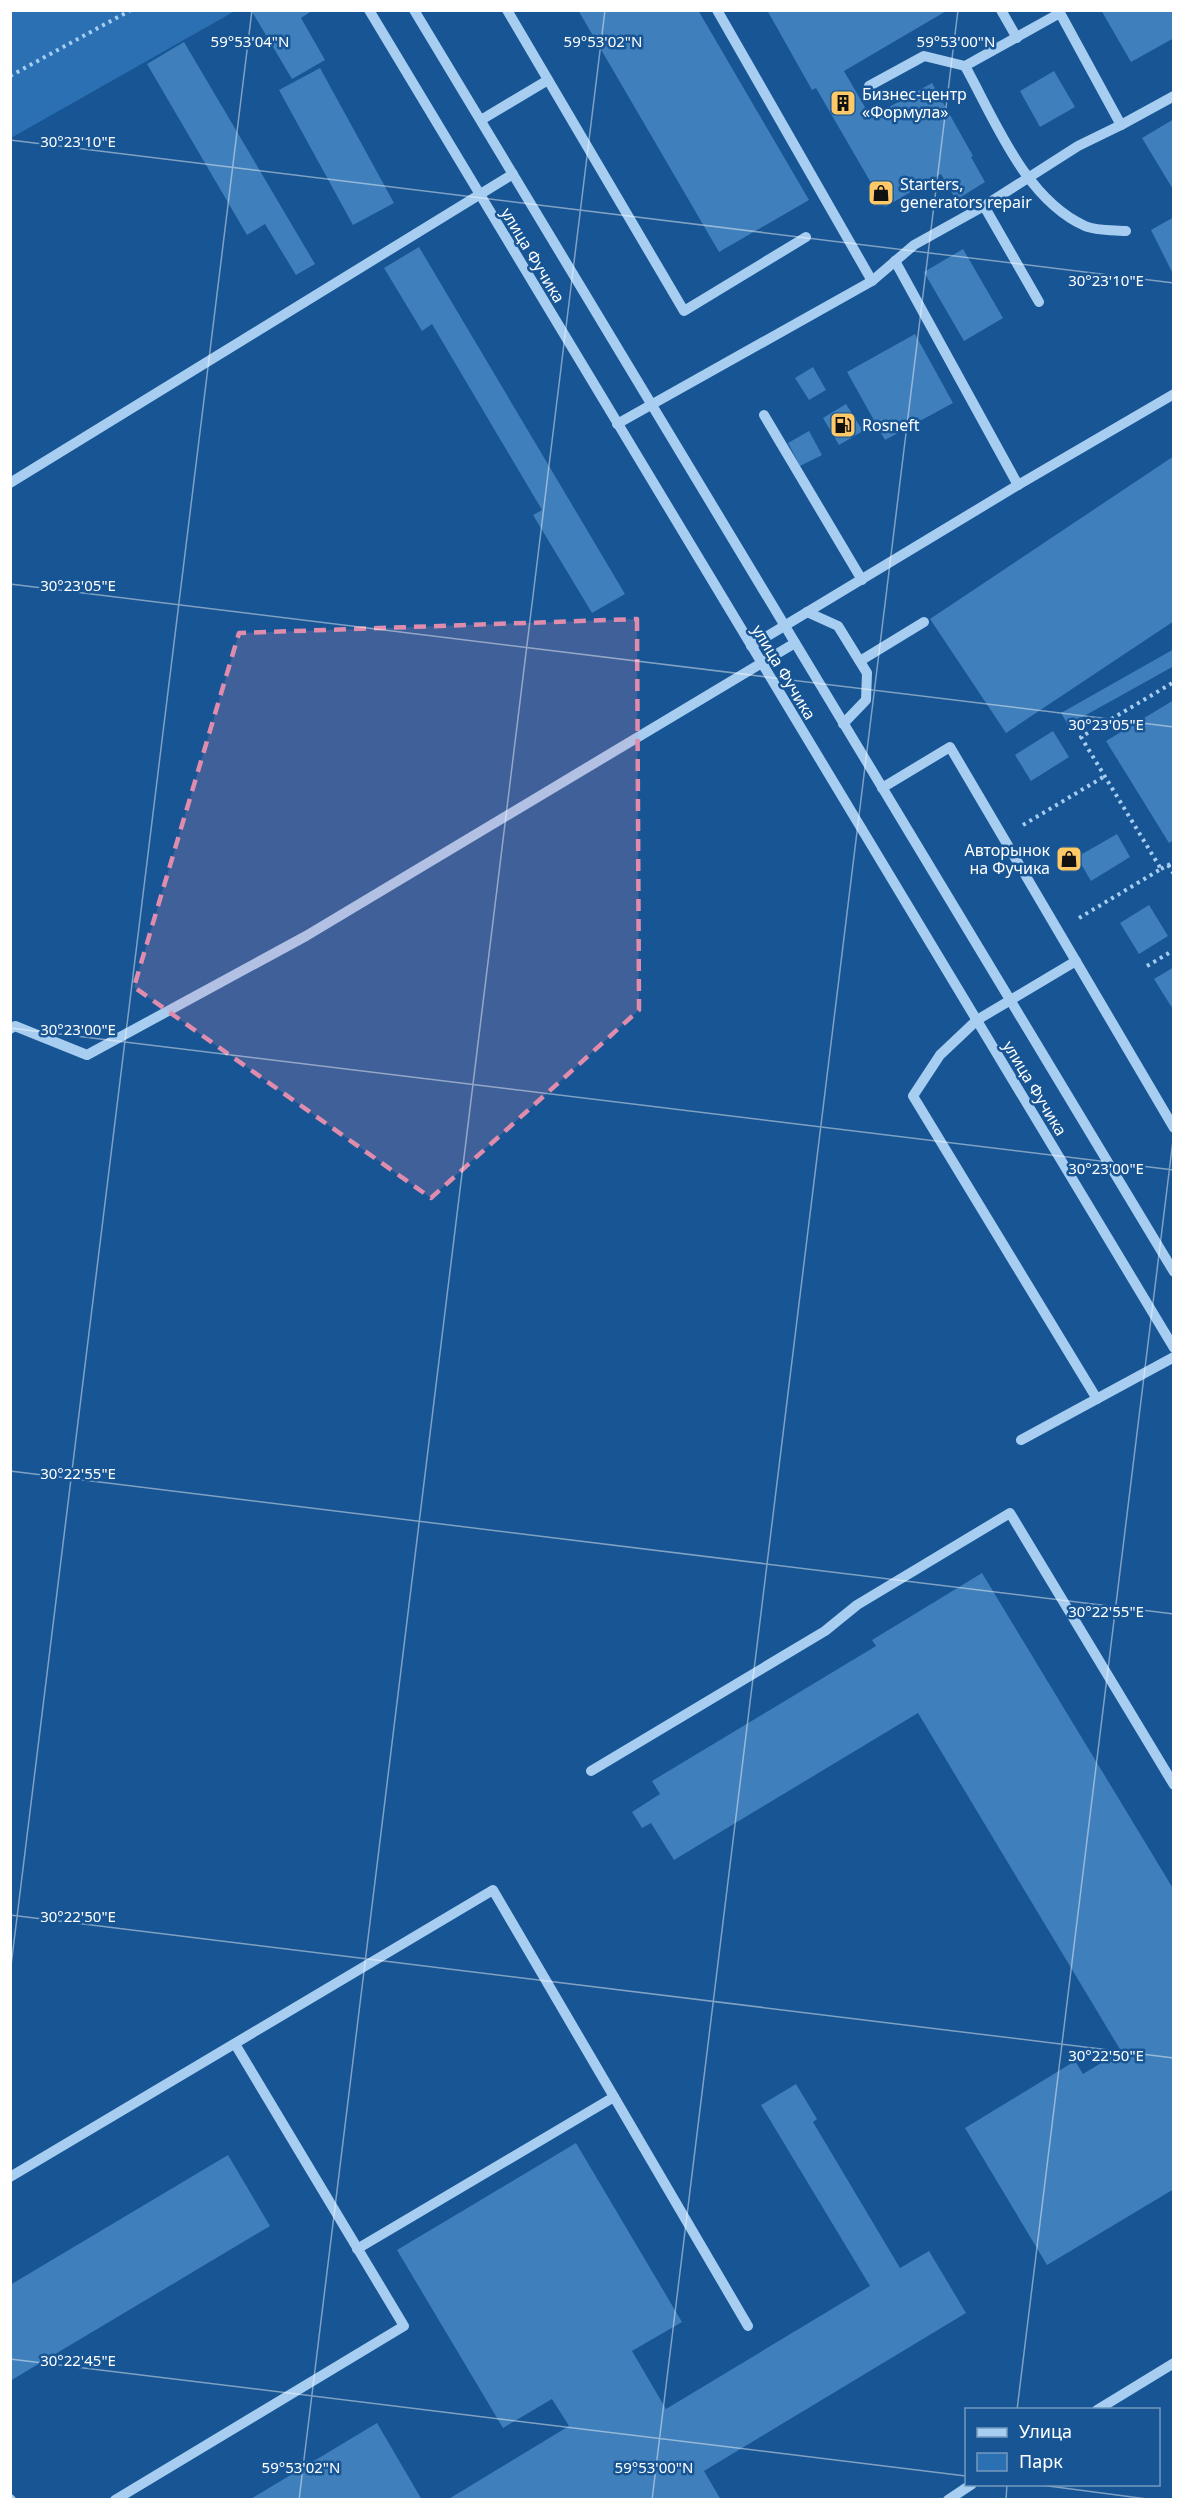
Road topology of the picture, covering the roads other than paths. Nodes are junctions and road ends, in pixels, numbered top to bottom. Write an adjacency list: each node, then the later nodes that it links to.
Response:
1 (369, 10): 16 (street, улица Фучика)
2 (414, 10): 12 (street, улица Фучика)
3 (507, 10): 9 (street)
4 (717, 10): 21 (street)
5 (1001, 10): 7 (street)
6 (1060, 12): 7 (street); 13 (street)
7 (1017, 38): 8 (street)
8 (965, 66): 10 (street); 15 (street)
9 (548, 80): 12 (street); 19 (street)
10 (870, 86)
11 (1173, 96): 13 (street)
12 (481, 120): 14 (street, улица Фучика)
13 (1122, 125): 15 (street)
14 (513, 174): 16 (street); 24 (street, улица Фучика)
15 (1027, 178): 17 (street); 18 (street)
16 (479, 194): 26 (street, улица Фучика); 27 (street)
17 (984, 206): 20 (street); 22 (street)
18 (1126, 231)
19 (806, 237)
20 (895, 261): 21 (street); 28 (street)
21 (872, 281): 24 (street)
22 (1039, 302)
23 (1173, 394): 28 (street)
24 (651, 403): 26 (street); 32 (street, улица Фучика)
25 (764, 415): 29 (street)
26 (617, 423): 34 (street, улица Фучика)
27 (10, 483)
28 (1018, 485): 29 (street)
29 (862, 580): 30 (street)
30 (807, 612): 32 (street); 35 (street)
31 (924, 622): 35 (street)
32 (785, 626): 33 (street, улица Фучика); 34 (street)
33 (795, 643): 36 (street); 37 (street, улица Фучика)
34 (751, 646): 36 (street, улица Фучика)
35 (860, 661): 37 (street)
36 (761, 663): 41 (street, улица Фучика); 42 (street)
37 (843, 724): 38 (street, улица Фучика)
38 (882, 788): 39 (street); 40 (street, улица Фучика)
39 (1076, 961): 40 (street); 43 (street)
40 (1010, 1000): 41 (street); 44 (street, улица Фучика)
41 (977, 1020): 45 (street, улица Фучика); 47 (street)
42 (10, 1029)
43 (1173, 1128)
44 (1173, 1272)
45 (1172, 1343)
46 (1173, 1357): 47 (street)
47 (1097, 1399): 48 (street)
48 (1021, 1440)
49 (591, 1771): 50 (street)
50 (1173, 1785)
51 (235, 2044): 52 (street); 53 (street); 54 (street)
52 (614, 2097): 54 (street); 55 (street)
53 (10, 2177)
54 (357, 2249): 59 (street)
55 (748, 2326)
56 (1173, 2364): 57 (street)
57 (1098, 2408)
58 (969, 2486): 60 (street)
59 (115, 2499)
60 (948, 2499)

